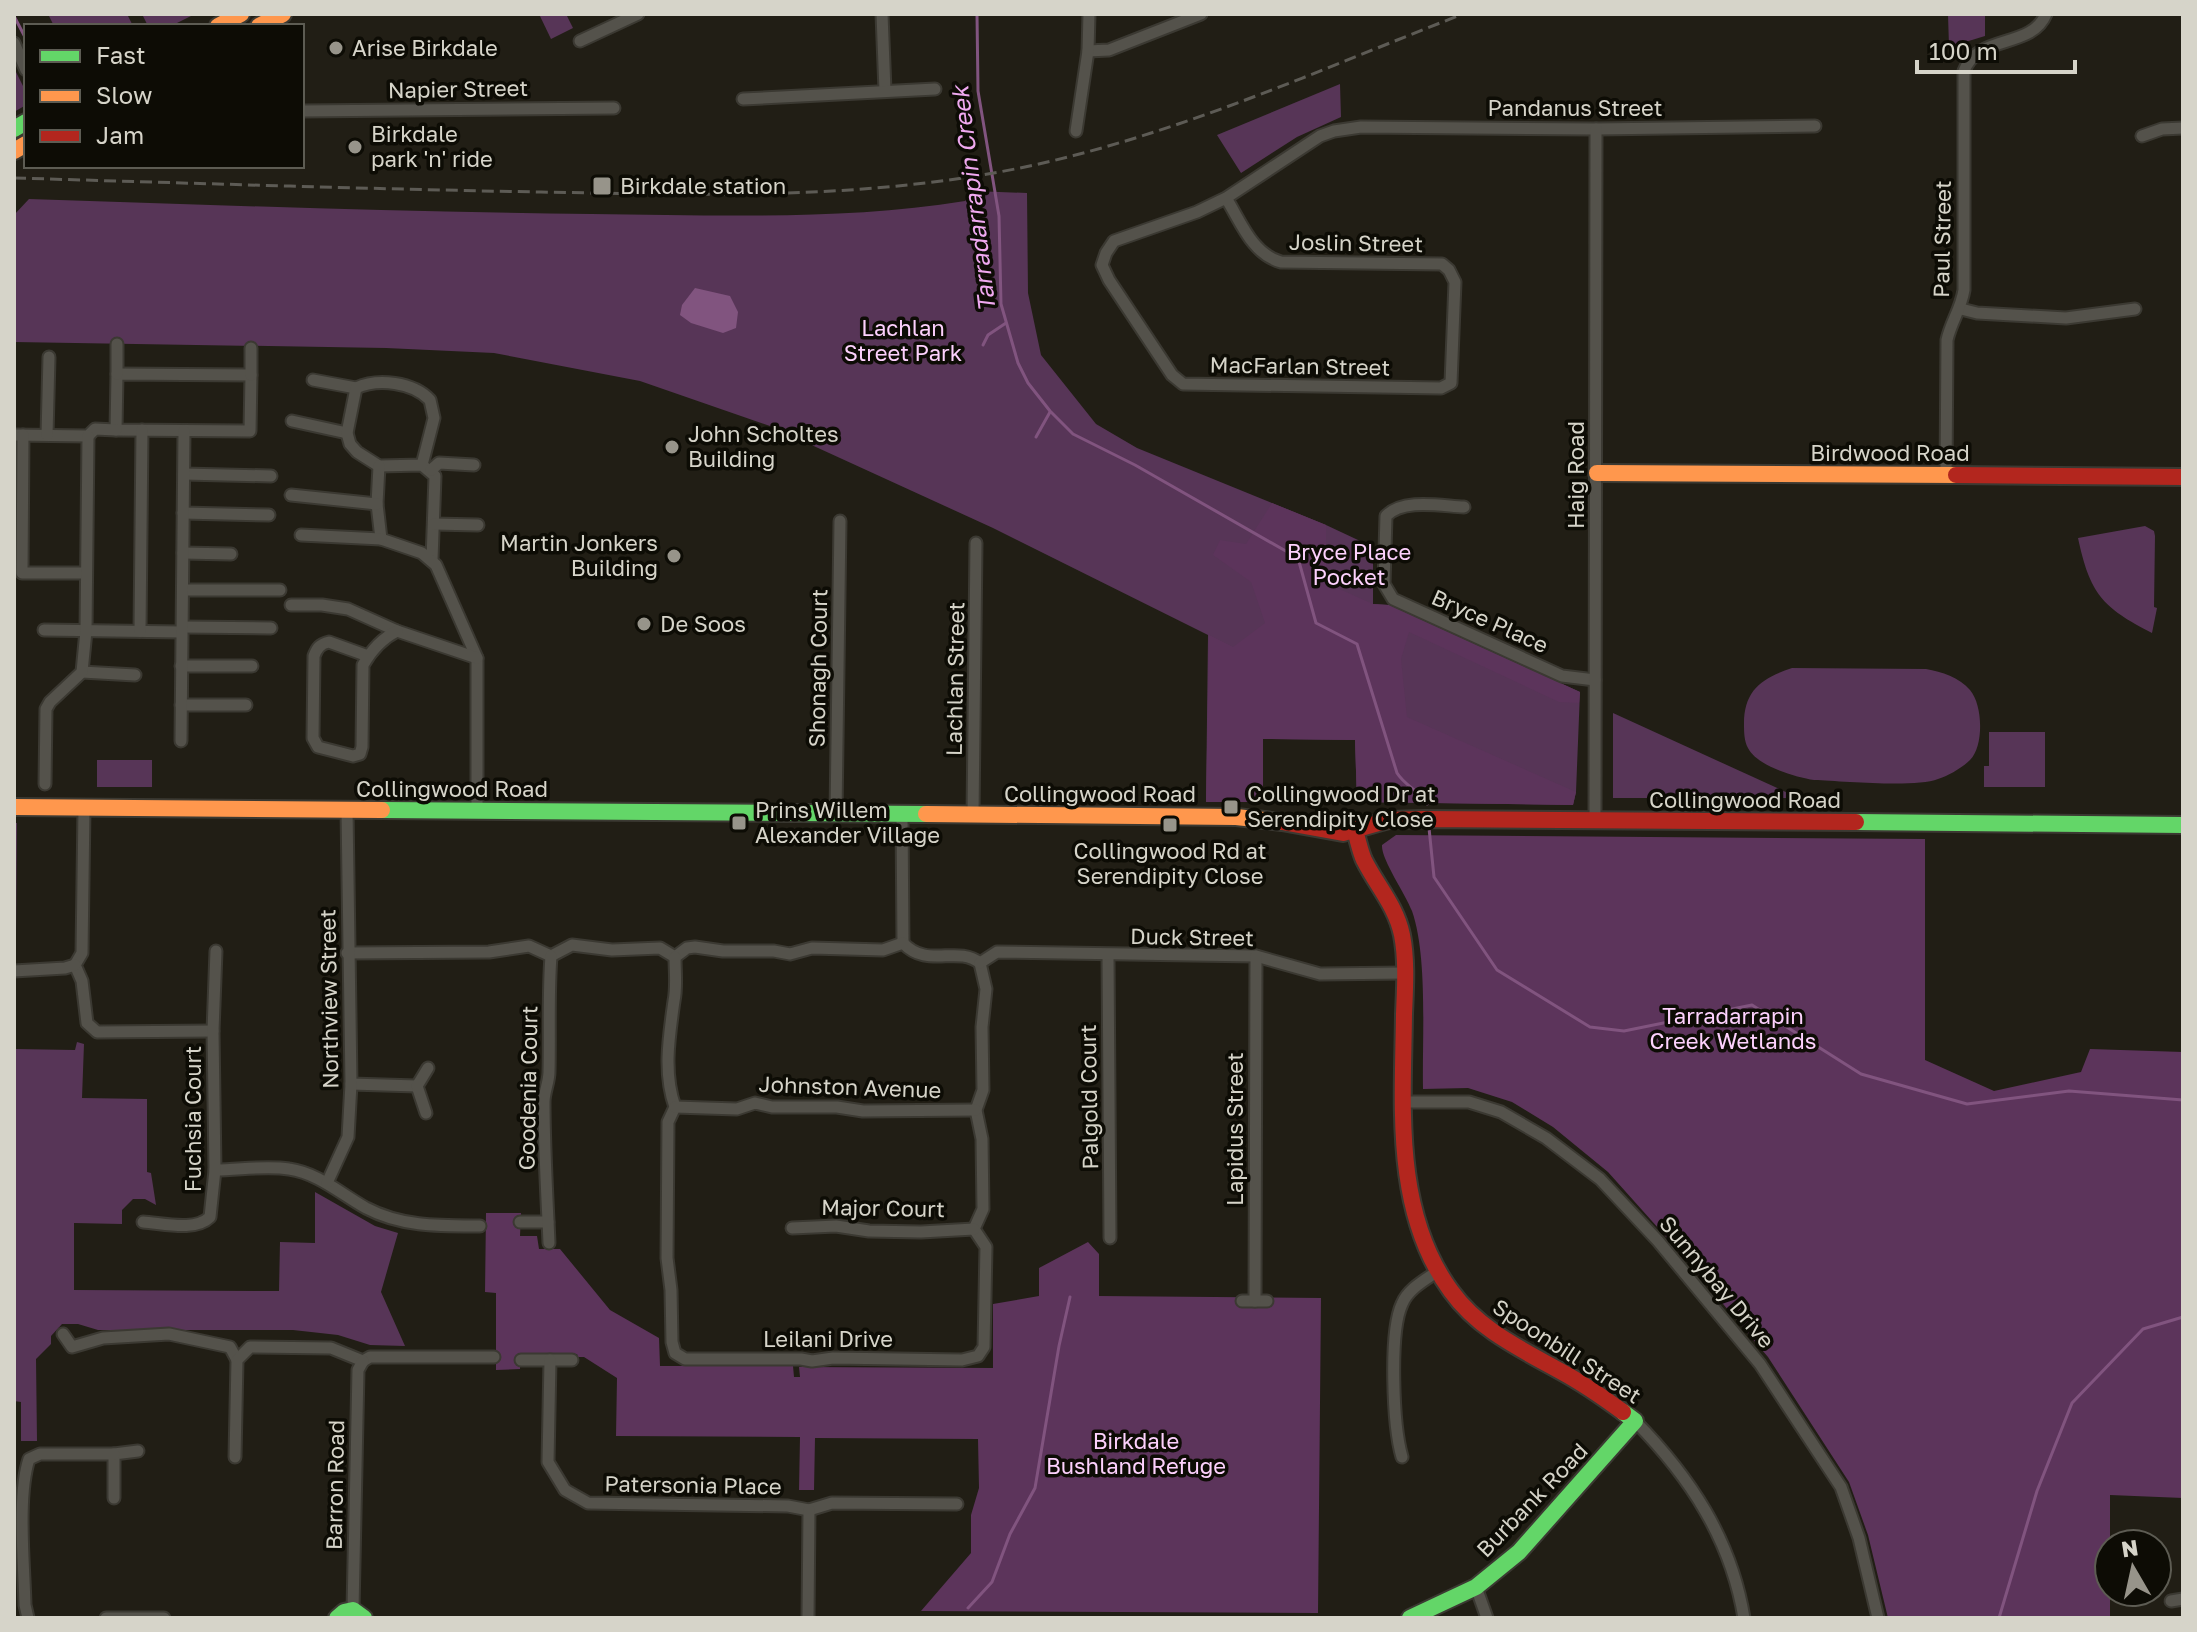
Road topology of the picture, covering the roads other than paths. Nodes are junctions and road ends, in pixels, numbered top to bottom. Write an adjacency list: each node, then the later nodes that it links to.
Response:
1 (241, 14): 9 (street)
2 (283, 14): 8 (street)
3 (638, 14): 10 (street)
4 (882, 14): 15 (street)
5 (1089, 14): 12 (street)
6 (1201, 14): 12 (street)
7 (2046, 14): 26 (street, Paul Street)
8 (263, 20)
9 (222, 24)
10 (580, 41)
11 (14, 43): 13 (street)
12 (1088, 51): 22 (street)
13 (24, 66)
14 (935, 89): 15 (street)
15 (885, 91): 16 (street)
16 (743, 99)
17 (614, 108): 18 (street, Napier Street)
18 (304, 111)
19 (1815, 126): 21 (street, Pandanus Street)
20 (2183, 128): 24 (street)
21 (1596, 129): 23 (street, Pandanus Street); 47 (street, Haig Road)
22 (1076, 131)
23 (1334, 131): 25 (street, MacFarlan Street)
24 (2142, 136)
25 (1226, 198): 34 (street, Joslin Street); 34 (street, MacFarlan Street)
26 (1961, 309): 27 (street); 50 (street, Paul Street)
27 (2135, 309)
28 (117, 344): 31 (street)
29 (251, 348): 32 (street)
30 (49, 357): 42 (street)
31 (117, 374): 32 (street); 37 (street)
32 (251, 375): 39 (street)
33 (313, 380): 35 (street)
34 (1451, 383)
35 (356, 388): 40 (street); 46 (street)
36 (292, 421): 40 (street)
37 (116, 430): 38 (street); 43 (street)
38 (142, 430): 39 (street); 74 (street)
39 (184, 431): 48 (street)
40 (347, 433): 45 (street)
41 (18, 435): 42 (street); 66 (street)
42 (47, 435): 43 (street)
43 (88, 436): 66 (street)
44 (474, 465): 46 (street)
45 (379, 466): 46 (street); 53 (street)
46 (427, 468): 58 (street)
47 (1597, 473): 50 (street, Birdwood Road); 82 (street, Haig Road)
48 (184, 474): 49 (street); 55 (street)
49 (271, 476)
50 (1946, 476): 51 (street, Birdwood Road)
51 (2183, 477)
52 (291, 495): 53 (street)
53 (377, 504): 61 (street)
54 (1464, 507): 82 (street, Bryce Place)
55 (183, 513): 56 (street); 63 (street)
56 (269, 515)
57 (840, 521): 91 (street, Shonagh Court)
58 (434, 524): 59 (street); 65 (street)
59 (478, 525)
60 (301, 535): 61 (street)
61 (381, 539): 65 (street)
62 (976, 543): 93 (street, Lachlan Street)
63 (183, 553): 64 (street); 67 (street)
64 (231, 554)
65 (432, 560): 77 (street)
66 (86, 573): 73 (street)
67 (183, 590): 68 (street); 72 (street)
68 (280, 590)
69 (291, 605): 75 (street)
70 (271, 628): 72 (street)
71 (44, 630): 73 (street)
72 (182, 630): 74 (street); 78 (street)
73 (86, 631): 74 (street); 80 (street)
74 (140, 631)
75 (397, 631): 76 (street); 77 (street)
76 (368, 656): 76 (street)
77 (477, 658): 90 (street)
78 (181, 666): 79 (street); 83 (street)
79 (252, 666)
80 (82, 672): 81 (street); 86 (street)
81 (135, 675)
82 (1595, 680): 94 (street, Haig Road)
83 (181, 705): 84 (street); 85 (street)
84 (246, 705)
85 (181, 741)
86 (45, 784)
87 (14, 807): 88 (street, Collingwood Road)
88 (84, 808): 89 (street, Collingwood Road); 105 (street)
89 (347, 810): 90 (street, Collingwood Road); 99 (street, Northview Street)
90 (477, 811): 91 (street, Collingwood Road)
91 (836, 815): 92 (street, Collingwood Road)
92 (902, 815): 93 (street, Collingwood Road); 97 (street)
93 (973, 816): 96 (street, Collingwood Road)
94 (1595, 821): 95 (street, Collingwood Road); 96 (street, Collingwood Road)
95 (2183, 825)
96 (1355, 831): 107 (street, Spoonbill Street)
97 (903, 943): 103 (street); 104 (street)
98 (216, 951): 108 (street, Fuchsia Court)
99 (347, 953): 100 (street); 110 (street, Northview Street)
100 (551, 956): 103 (street); 120 (street, Goodenia Court)
101 (1108, 956): 102 (street, Duck Street); 104 (street, Duck Street); 124 (street, Palgold Court)
102 (1256, 956): 107 (street, Duck Street); 127 (street, Lapidus Street)
103 (675, 957): 113 (street, Leilani Drive)
104 (980, 963): 114 (street)
105 (75, 965): 106 (street); 108 (street)
106 (14, 971)
107 (1404, 973): 112 (street, Spoonbill Street)
108 (213, 1031): 116 (street, Fuchsia Court)
109 (428, 1068): 111 (street)
110 (351, 1084): 111 (street); 117 (street, Northview Street)
111 (417, 1086): 115 (street)
112 (1403, 1102): 126 (street, Spoonbill Street); 152 (street, Sunnybay Drive)
113 (675, 1107): 114 (street, Johnston Avenue); 123 (street, Leilani Drive)
114 (976, 1110): 123 (street)
115 (426, 1113)
116 (215, 1170): 117 (street); 118 (street, Fuchsia Court)
117 (327, 1183): 121 (street)
118 (143, 1222)
119 (520, 1222): 120 (street)
120 (548, 1222): 125 (street, Goodenia Court)
121 (480, 1226)
122 (792, 1228): 123 (street, Major Court)
123 (974, 1229)
124 (1110, 1238)
125 (549, 1243)
126 (1438, 1271): 135 (street, Spoonbill Street); 139 (street)
127 (1242, 1301)
128 (63, 1334): 130 (street)
129 (494, 1357): 134 (street)
130 (237, 1360): 134 (street); 138 (street)
131 (521, 1360): 132 (street)
132 (550, 1360): 133 (street); 142 (street, Patersonia Place)
133 (572, 1360)
134 (363, 1361): 144 (street, Barron Road)
135 (1635, 1421): 143 (street, Burbank Road); 151 (street, Spoonbill Street)
136 (138, 1451): 137 (street)
137 (114, 1454): 140 (street); 145 (street)
138 (235, 1457)
139 (1402, 1457)
140 (114, 1498)
141 (957, 1504): 142 (street, Patersonia Place)
142 (809, 1510): 148 (street)
143 (1476, 1587): 149 (street, Burbank Road); 150 (street)
144 (351, 1615)
145 (28, 1618)
146 (106, 1618): 147 (street)
147 (164, 1618)
148 (808, 1618)
149 (1410, 1618)
150 (1487, 1618)
151 (1744, 1618)
152 (1878, 1618)

